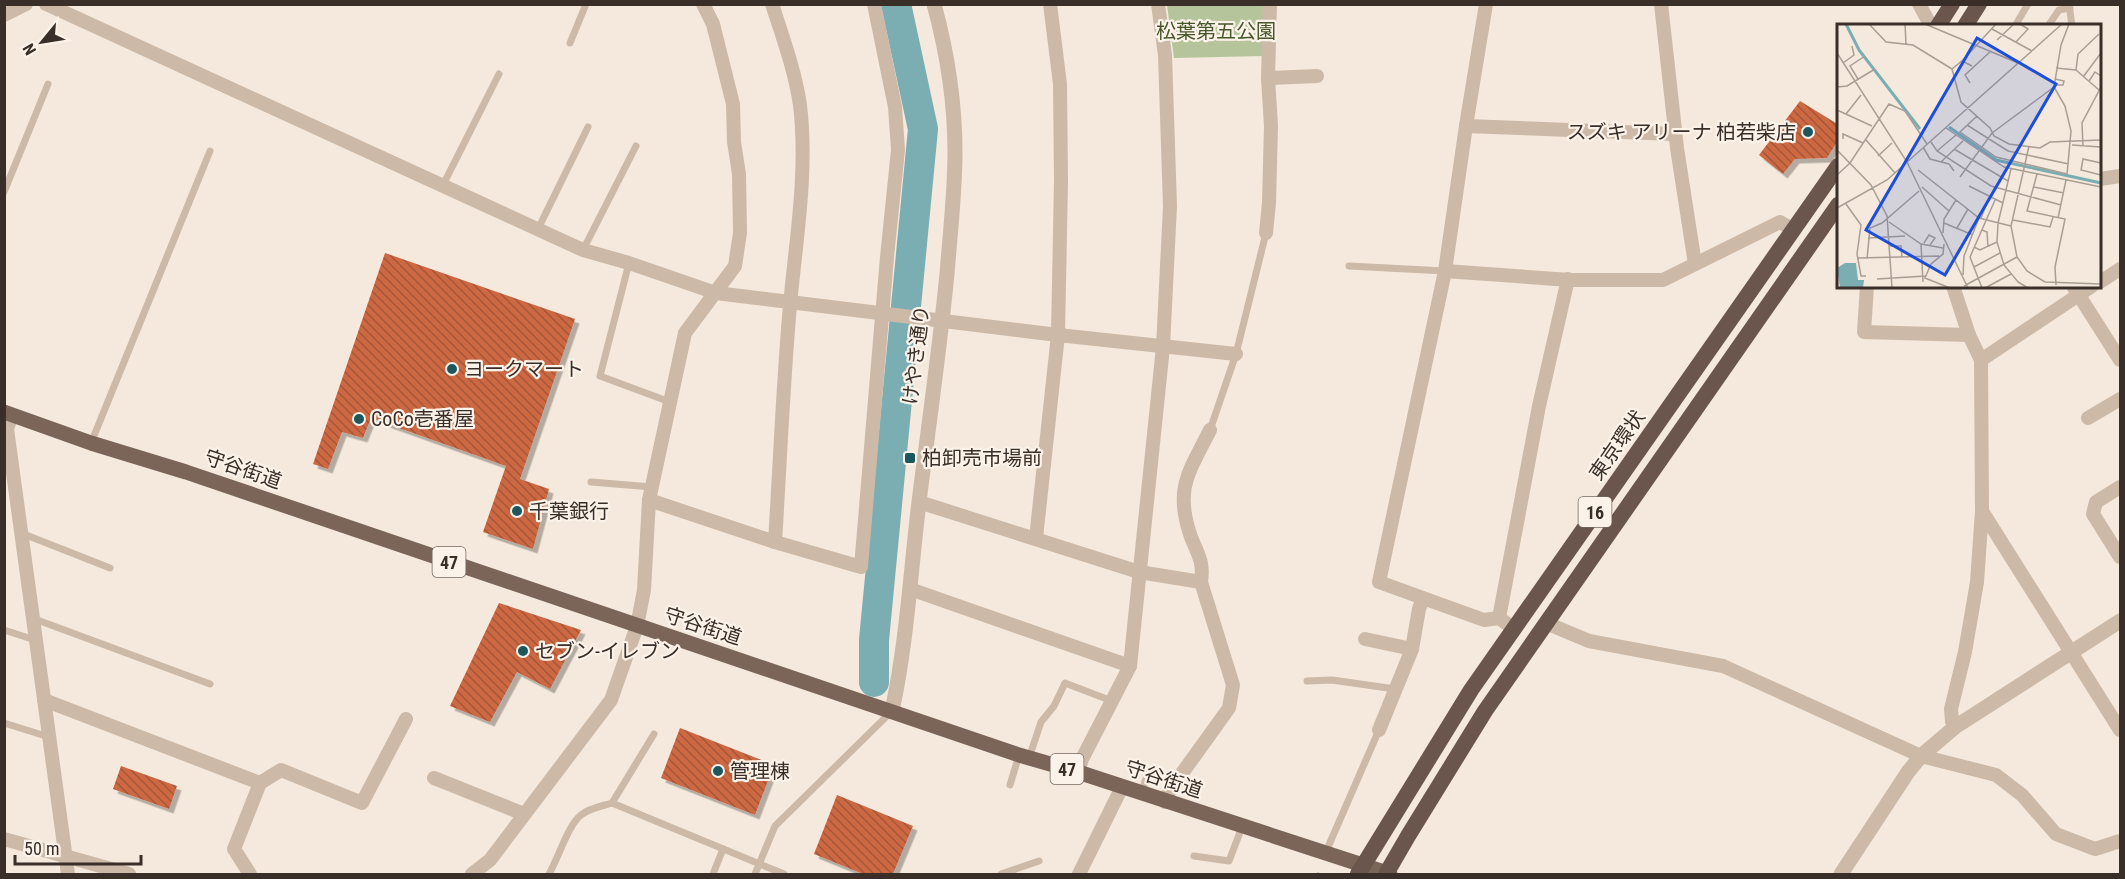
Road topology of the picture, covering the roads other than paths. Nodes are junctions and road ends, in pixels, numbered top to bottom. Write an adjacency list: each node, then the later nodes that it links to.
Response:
1 (46, 4): 36 (street)
2 (586, 4): 23 (lane)
3 (704, 4): 53 (street)
4 (772, 4): 54 (street)
5 (874, 4): 55 (street)
6 (934, 4): 56 (street, けやき通り)
7 (1050, 4): 57 (street)
8 (1158, 4): 59 (street)
9 (1486, 4): 28 (street)
10 (1661, 4): 30 (street)
11 (1919, 4): 17 (street)
12 (1952, 4): 18 (highway)
13 (1979, 4): 19 (highway)
14 (2028, 4): 20 (lane)
15 (1273, 5): 26 (street)
16 (2069, 6): 21 (lane); 22 (lane)
17 (1930, 24)
18 (1939, 24)
19 (1966, 24)
20 (2016, 24)
21 (2049, 24)
22 (2073, 24)
23 (570, 43)
24 (499, 74): 36 (lane)
25 (1317, 76): 26 (street)
26 (1268, 78): 41 (street)
27 (48, 84): 37 (lane)
28 (1466, 126): 30 (street); 47 (street)
29 (588, 127): 39 (lane)
30 (1675, 134): 44 (street)
31 (636, 146): 42 (lane)
32 (210, 151): 68 (lane)
33 (1837, 169): 40 (highway, 東京環状 / 16)
34 (2121, 176): 35 (street)
35 (2101, 179)
36 (443, 185): 39 (street)
37 (4, 192)
38 (1837, 208): 86 (highway, 16)
39 (538, 229): 42 (street)
40 (1794, 230): 44 (street); 88 (highway, 東京環状 / 16)
41 (1266, 233): 60 (lane)
42 (583, 250): 43 (street)
43 (629, 263): 53 (street); 64 (lane)
44 (1695, 264): 48 (street)
45 (1349, 266): 47 (lane)
46 (2121, 268): 49 (street)
47 (1445, 271): 48 (street); 82 (street)
48 (1568, 279): 84 (street)
49 (2101, 281)
50 (1867, 288): 58 (street)
51 (1954, 288): 58 (street)
52 (2075, 291): 61 (street); 62 (street)
53 (716, 293): 54 (street); 64 (street)
54 (790, 303): 55 (street); 76 (street)
55 (882, 314): 56 (street); 76 (street)
56 (942, 321): 57 (street); 72 (street, けやき通り)
57 (1058, 335): 59 (street); 75 (street)
58 (1969, 335): 61 (street)
59 (1162, 346): 60 (street); 79 (street)
60 (1236, 354): 67 (lane)
61 (1981, 360): 73 (street)
62 (2121, 360)
63 (2121, 399): 66 (street)
64 (670, 402): 71 (street)
65 (8, 413): 68 (main road, 守谷街道 / 47); 74 (street)
66 (2088, 418)
67 (1210, 430): 80 (street)
68 (91, 443): 87 (main road, 守谷街道 / 47)
69 (591, 483): 71 (lane)
70 (2121, 487): 77 (street)
71 (650, 494): 76 (street); 87 (street)
72 (919, 502): 75 (street); 81 (street, けやき通り)
73 (1982, 511): 93 (street); 103 (street)
74 (21, 533): 78 (lane); 83 (street)
75 (1036, 538): 79 (street)
76 (775, 542)
77 (2121, 557)
78 (110, 568)
79 (1139, 572): 80 (street); 94 (street)
80 (1201, 582): 117 (street)
81 (910, 589): 94 (street); 100 (street, けやき通り)
82 (1423, 598): 84 (street); 92 (street)
83 (32, 618): 91 (street); 96 (lane)
84 (1499, 618): 88 (street)
85 (2121, 621): 93 (street)
86 (1546, 623): 109 (street); 140 (highway, 16)
87 (637, 626): 100 (main road, 守谷街道 / 47); 119 (street)
88 (1514, 628): 129 (highway, 東京環状 / 16)
89 (4, 630): 91 (lane)
90 (1365, 639): 92 (street)
91 (35, 640): 98 (street)
92 (1412, 649): 97 (street)
93 (2072, 653): 103 (street); 105 (street)
94 (1130, 666): 99 (street)
95 (1306, 681): 97 (lane)
96 (210, 684)
97 (1395, 689): 104 (street)
98 (44, 700): 107 (street); 113 (street)
99 (1112, 701): 108 (lane); 111 (street)
100 (892, 711): 108 (main road, 守谷街道 / 47); 128 (lane)
101 (406, 719): 113 (street)
102 (4, 723): 107 (lane)
103 (1955, 728): 109 (street)
104 (1379, 730): 124 (lane)
105 (2121, 730)
106 (654, 734): 118 (lane)
107 (49, 737): 125 (street)
108 (1024, 756): 111 (main road, 守谷街道 / 47); 114 (lane)
109 (1921, 756): 122 (street); 141 (street)
110 (1151, 771): 116 (lane)
111 (1078, 772): 115 (main road, 守谷街道 / 47)
112 (434, 778): 119 (street)
113 (260, 783): 132 (street)
114 (1010, 785)
115 (1122, 788): 116 (main road, 守谷街道 / 47); 139 (street)
116 (1142, 794): 117 (main road, 守谷街道 / 47)
117 (1165, 802): 120 (main road, 守谷街道 / 47)
118 (612, 803): 123 (lane); 134 (lane)
119 (524, 814): 133 (street)
120 (1242, 827): 124 (main road, 守谷街道 / 47); 126 (lane)
121 (4, 839): 125 (street)
122 (2121, 842)
123 (723, 849): 128 (lane); 135 (lane)
124 (1325, 854): 129 (main road, 守谷街道 / 47)
125 (65, 856): 130 (street); 131 (street)
126 (1194, 856)
127 (1039, 861): 138 (lane)
128 (759, 864): 136 (lane); 137 (lane)
129 (1360, 870): 140 (main road, 守谷街道 / 47)
130 (68, 874)
131 (129, 874)
132 (250, 874)
133 (472, 874)
134 (549, 874)
135 (713, 874)
136 (755, 874)
137 (784, 874)
138 (1003, 874)
139 (1079, 874)
140 (1388, 874)
141 (1841, 874)

